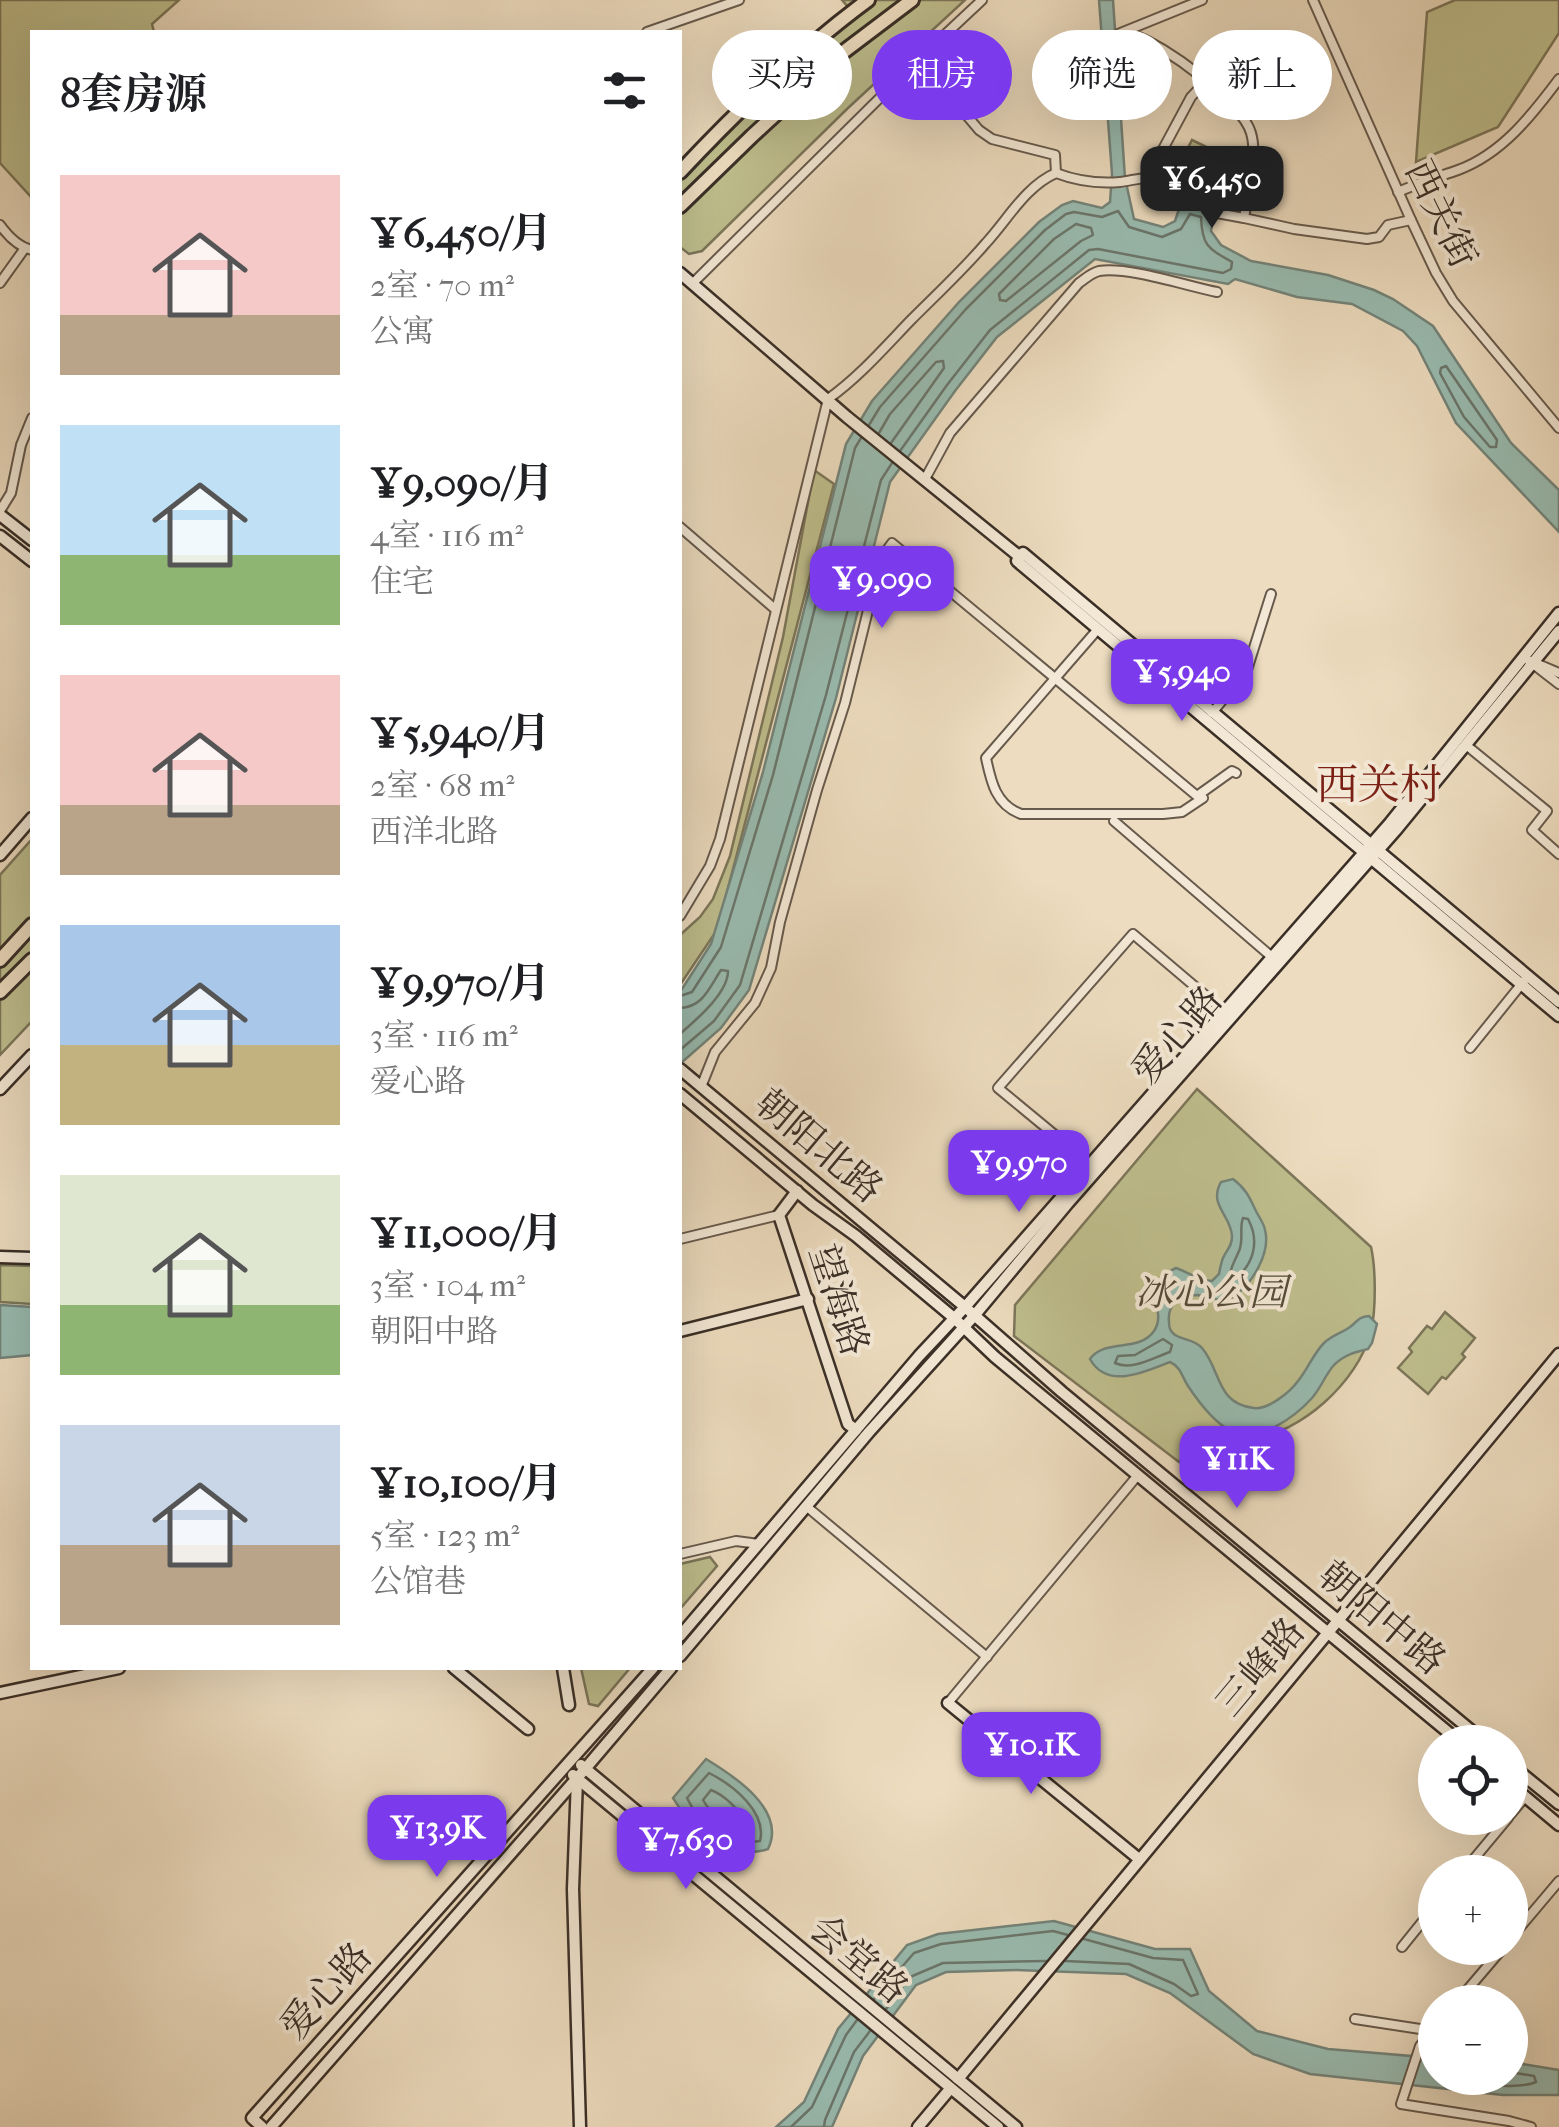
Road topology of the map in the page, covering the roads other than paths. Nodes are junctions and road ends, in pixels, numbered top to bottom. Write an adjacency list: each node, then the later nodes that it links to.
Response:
1 (739, 0): 7 (street)
2 (868, 0): 15 (highway)
3 (912, 0): 19 (highway)
4 (982, 0): 8 (street)
5 (1202, 0): 9 (street)
6 (1313, 0): 18 (street, 西关街)
7 (653, 30)
8 (950, 30)
9 (1192, 68)
10 (1559, 79): 18 (street)
11 (1192, 95): 17 (street)
12 (872, 106): 26 (street)
13 (971, 120): 16 (street)
14 (1244, 120): 20 (street)
15 (682, 170)
16 (1056, 173): 17 (street); 28 (street)
17 (1148, 177): 20 (street)
18 (1398, 192): 21 (street, 西关街)
19 (682, 204)
20 (1244, 218): 21 (street)
21 (1410, 220): 30 (street, 西关街)
22 (0, 225): 23 (street)
23 (29, 249): 25 (street)
24 (682, 276): 26 (main road)
25 (0, 283)
26 (692, 284): 28 (main road)
27 (1217, 292): 31 (street)
28 (828, 399): 31 (main road); 39 (street)
29 (30, 423): 32 (street)
30 (1559, 428)
31 (925, 480): 36 (main road)
32 (0, 513): 35 (main road)
33 (682, 530): 39 (street)
34 (0, 536): 37 (main road)
35 (30, 538)
36 (1020, 557): 41 (main road); 47 (main road)
37 (30, 559)
38 (1271, 594): 47 (street)
39 (775, 610): 56 (street)
40 (1559, 612): 43 (main road, 爱心路)
41 (1098, 628): 45 (street); 49 (main road)
42 (1559, 631): 43 (main road, 爱心路)
43 (1529, 660): 44 (street); 46 (street); 48 (main road, 爱心路); 53 (main road, 爱心路)
44 (1559, 673)
45 (1054, 678): 50 (street); 50 (street); 69 (street)
46 (1559, 684)
47 (1212, 714): 53 (main road)
48 (1466, 744): 53 (main road, 爱心路); 54 (street)
49 (1253, 757): 50 (street); 53 (main road)
50 (1236, 773)
51 (30, 820): 55 (main road)
52 (1114, 822): 58 (street)
53 (1372, 851): 58 (main road, 爱心路); 61 (main road); 79 (main road, 爱心路)
54 (1559, 854)
55 (0, 855)
56 (682, 913)
57 (30, 927): 59 (highway)
58 (1273, 958): 64 (main road, 爱心路)
59 (0, 960)
60 (30, 962): 62 (highway)
61 (1525, 980): 63 (main road); 65 (main road); 66 (street)
62 (0, 992)
63 (1559, 1002)
64 (1226, 1012): 72 (main road, 爱心路); 72 (street)
65 (1559, 1016)
66 (1470, 1048)
67 (30, 1057): 70 (main road)
68 (682, 1071): 69 (main road, 朝阳北路)
69 (701, 1086): 79 (main road, 朝阳北路)
70 (0, 1089)
71 (682, 1096): 73 (main road, 朝阳北路)
72 (1090, 1164): 79 (main road, 爱心路)
73 (797, 1191): 74 (main road, 望海路); 80 (main road, 朝阳北路)
74 (779, 1215): 75 (street); 78 (main road, 望海路)
75 (682, 1239)
76 (0, 1257): 77 (main road)
77 (30, 1258)
78 (808, 1299): 82 (main road); 84 (main road, 望海路)
79 (970, 1312): 80 (main road, 爱心路); 81 (main road, 爱心路); 85 (main road, 朝阳中路)
80 (954, 1318): 81 (main road, 朝阳中路); 84 (main road, 爱心路)
81 (964, 1327): 86 (main road, 朝阳中路); 88 (main road, 爱心路)
82 (682, 1330)
83 (1559, 1354): 91 (main road, 三峰路)
84 (856, 1430): 89 (main road, 爱心路)
85 (1117, 1436): 86 (main road); 91 (main road, 朝阳中路)
86 (1106, 1449): 87 (main road, 朝阳中路)
87 (1138, 1475): 92 (main road, 朝阳中路); 95 (street)
88 (806, 1506): 94 (main road, 爱心路); 95 (street)
89 (760, 1544): 90 (street); 93 (main road, 爱心路)
90 (682, 1554)
91 (1338, 1620): 92 (main road, 三峰路); 105 (main road, 朝阳中路)
92 (1328, 1632): 104 (main road, 朝阳中路); 115 (main road, 三峰路)
93 (682, 1634)
94 (682, 1654)
95 (986, 1657): 102 (street)
96 (109, 1670): 101 (main road)
97 (456, 1670): 106 (main road)
98 (563, 1670): 103 (main road)
99 (651, 1670): 107 (main road, 爱心路)
100 (668, 1670): 108 (main road, 爱心路)
101 (0, 1693)
102 (948, 1703): 115 (main road)
103 (569, 1704)
104 (1440, 1725)
105 (1464, 1725)
106 (528, 1728)
107 (568, 1763): 108 (main road); 126 (main road, 爱心路)
108 (581, 1773): 125 (main road, 会堂路); 127 (main road, 爱心路); 128 (main road)
109 (1528, 1779): 111 (main road)
110 (1528, 1799): 112 (main road)
111 (1559, 1804)
112 (1559, 1825)
113 (1493, 1835): 114 (street)
114 (1477, 1855)
115 (1139, 1859): 125 (main road, 三峰路)
116 (1559, 1881): 117 (street)
117 (1528, 1918)
118 (1418, 1927): 119 (street)
119 (1402, 1947)
120 (1489, 1965): 121 (street)
121 (1471, 1985)
122 (1355, 2019): 123 (street)
123 (1418, 2028)
124 (1418, 2052): 132 (street)
125 (954, 2084): 129 (main road); 130 (main road, 会堂路); 131 (main road, 会堂路)
126 (262, 2127)
127 (271, 2127)
128 (580, 2127)
129 (918, 2127)
130 (998, 2127)
131 (1016, 2127)
132 (1531, 2127)

